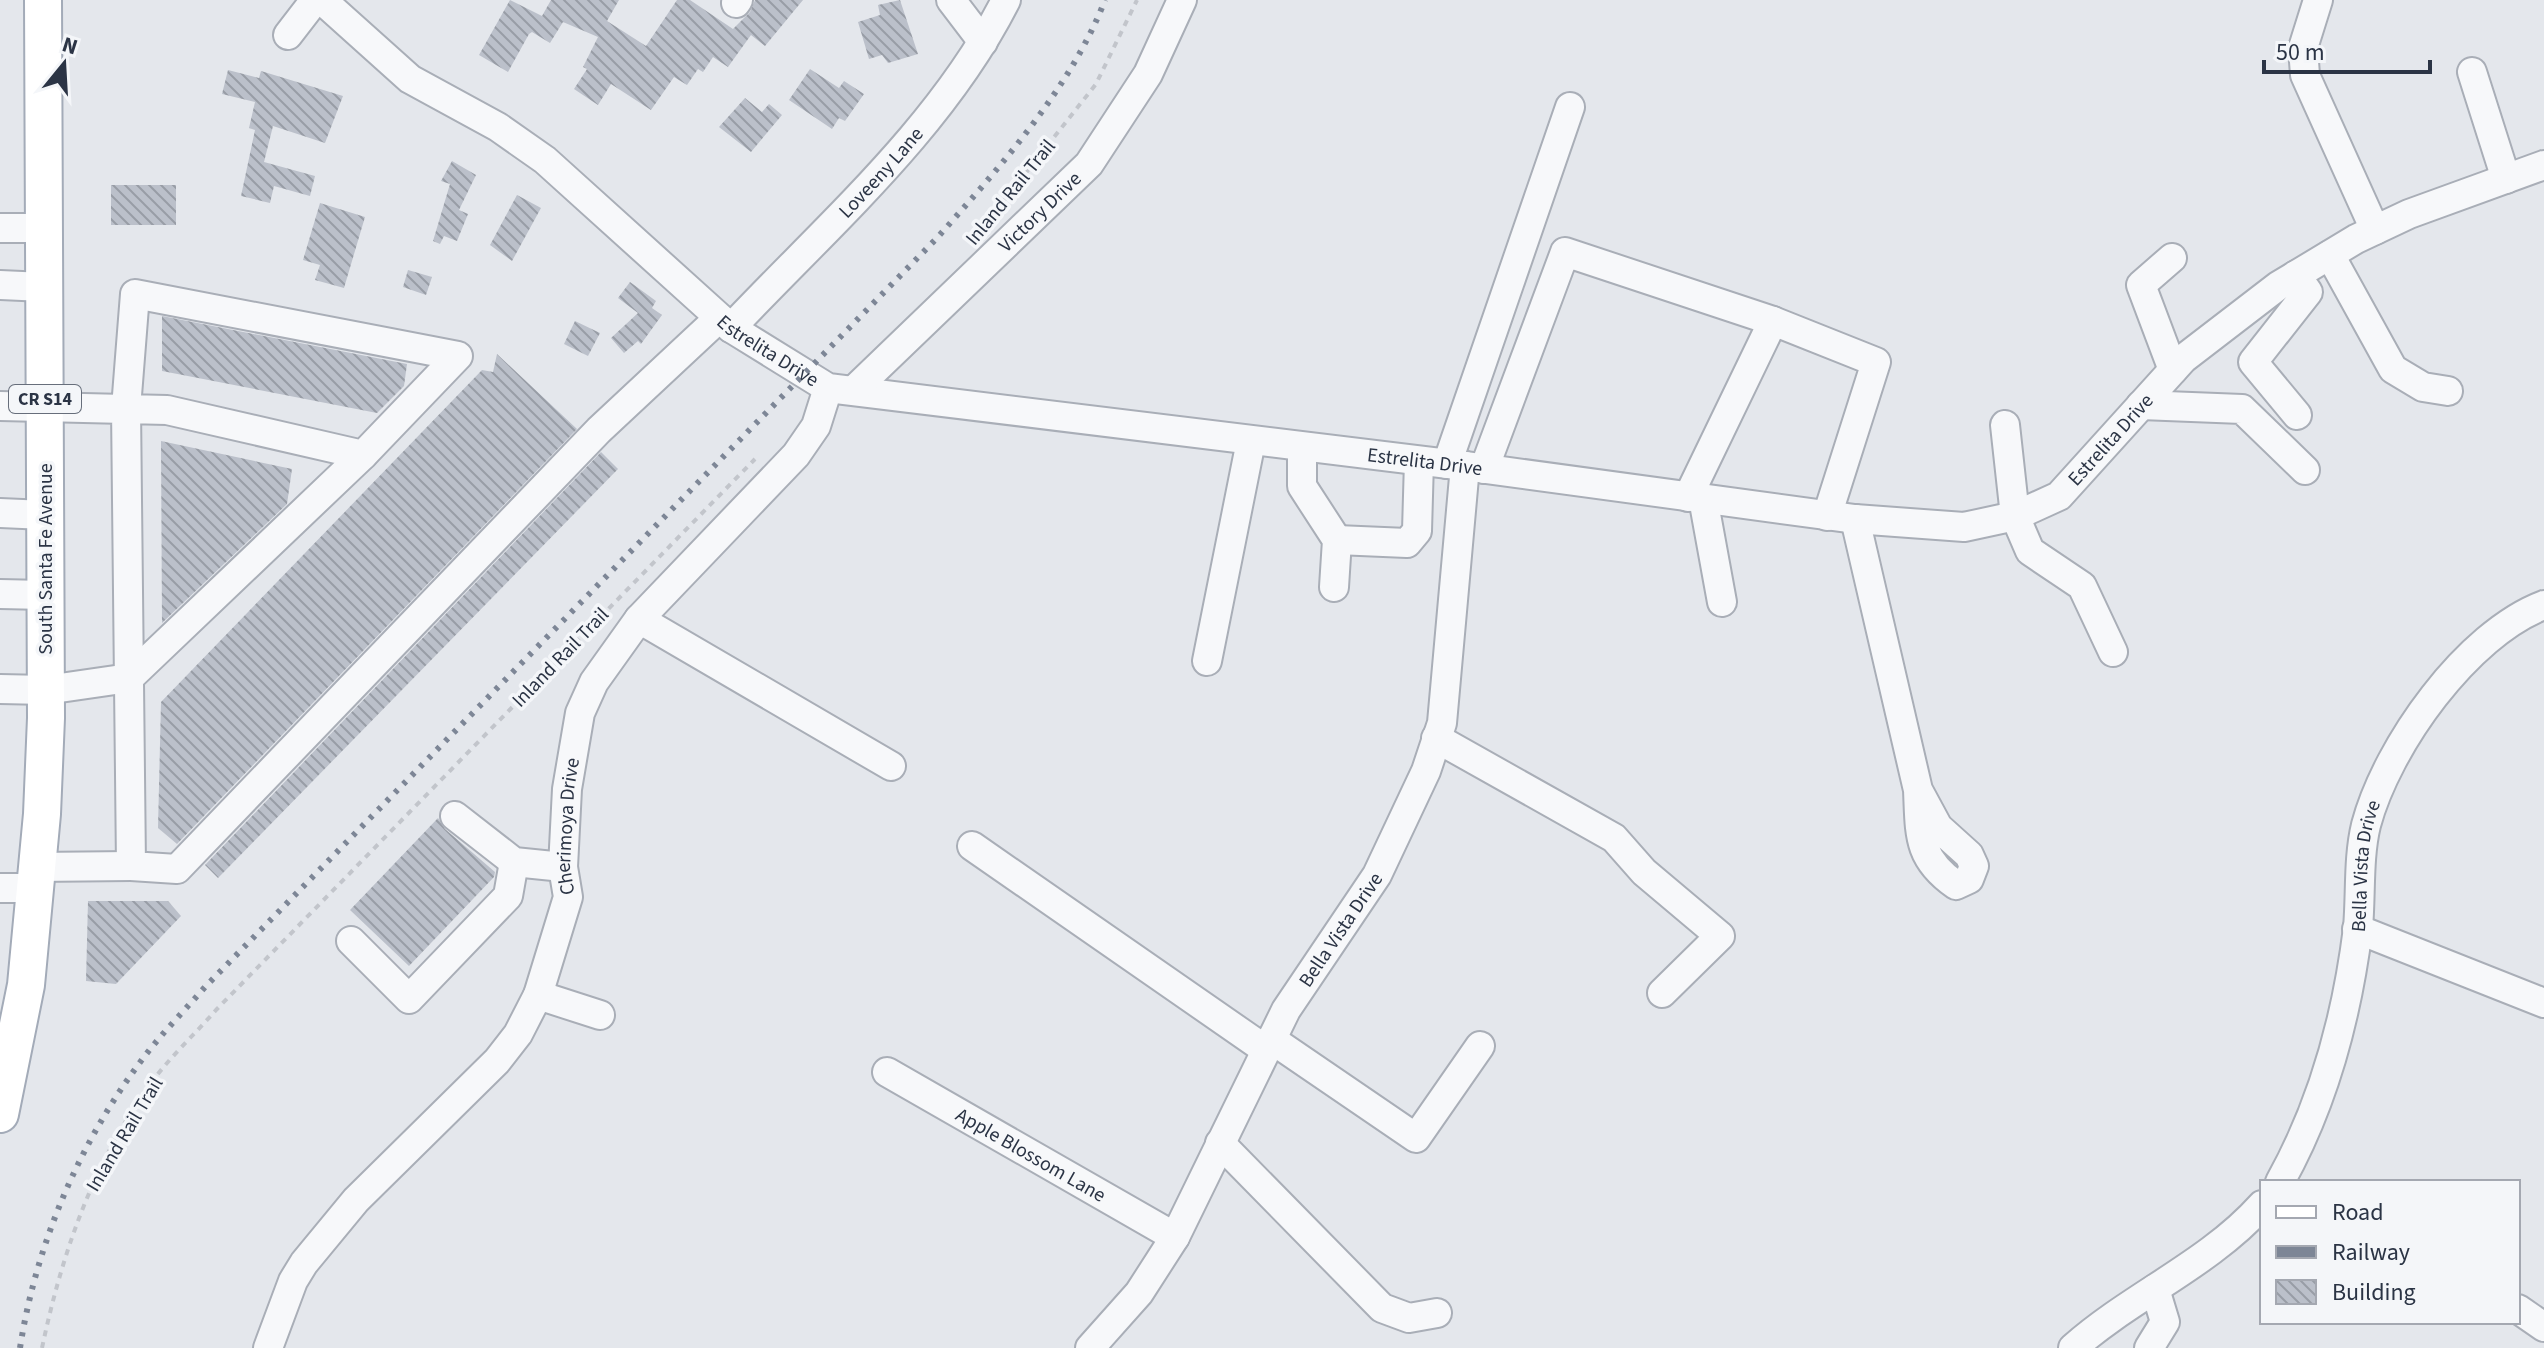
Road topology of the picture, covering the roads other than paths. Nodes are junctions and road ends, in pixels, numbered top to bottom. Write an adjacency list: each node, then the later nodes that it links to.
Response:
1 (43, 0): 15 (main road, South Santa Fe Avenue / CR S14)
2 (315, 0): 8 (street)
3 (322, 0): 23 (street, Estrelita Drive)
4 (951, 0): 9 (street)
5 (1006, 0): 9 (street, Loveeny Lane)
6 (1182, 0): 25 (street, Victory Drive)
7 (2318, 0): 16 (street)
8 (288, 35)
9 (983, 42): 23 (street, Loveeny Lane)
10 (2472, 72): 13 (street)
11 (1570, 107): 37 (street)
12 (2544, 165): 13 (street, Estrelita Drive)
13 (2506, 179): 16 (street, Estrelita Drive)
14 (0, 228): 15 (street)
15 (44, 228): 21 (main road, South Santa Fe Avenue / CR S14)
16 (2375, 230): 17 (street, Estrelita Drive)
17 (2330, 255): 19 (street, Estrelita Drive); 26 (street)
18 (2172, 258): 24 (street)
19 (2296, 275): 24 (street, Estrelita Drive); 31 (street)
20 (0, 285): 21 (street)
21 (44, 287): 29 (main road, South Santa Fe Avenue / CR S14)
22 (1773, 321): 37 (street); 39 (street); 42 (street)
23 (725, 323): 25 (street, Estrelita Drive); 63 (street, Loveeny Lane)
24 (2173, 370): 27 (street, Estrelita Drive)
25 (841, 388): 33 (street, Estrelita Drive); 51 (street, Cherimoya Drive)
26 (2448, 391)
27 (2141, 405): 38 (street); 43 (street, Estrelita Drive)
28 (0, 406): 29 (street)
29 (45, 407): 30 (street); 41 (main road, South Santa Fe Avenue / CR S14)
30 (126, 408): 35 (street); 35 (street); 54 (street)
31 (2297, 415)
32 (2005, 425): 43 (street)
33 (1251, 441): 34 (street, Estrelita Drive); 53 (street)
34 (1302, 447): 36 (street, Estrelita Drive); 45 (street)
35 (363, 455): 54 (street)
36 (1419, 461): 37 (street, Estrelita Drive); 45 (street)
37 (1466, 466): 39 (street, Estrelita Drive); 57 (street, Bella Vista Drive)
38 (2305, 470)
39 (1695, 498): 42 (street, Estrelita Drive); 49 (street)
40 (0, 513): 41 (street)
41 (45, 515): 48 (main road, South Santa Fe Avenue / CR S14)
42 (1827, 516): 44 (street, Estrelita Drive)
43 (2015, 516): 44 (street, Estrelita Drive); 52 (street)
44 (1855, 519): 59 (street)
45 (1337, 540): 46 (street)
46 (1334, 587)
47 (0, 594): 48 (street)
48 (45, 595): 56 (main road, South Santa Fe Avenue / CR S14)
49 (1722, 602)
50 (2544, 605): 66 (street, Bella Vista Drive)
51 (639, 619): 58 (street); 64 (street, Cherimoya Drive)
52 (2113, 652)
53 (1207, 661)
54 (129, 678): 56 (street); 63 (street)
55 (0, 689): 56 (street)
56 (46, 690): 65 (main road, South Santa Fe Avenue / CR S14)
57 (1436, 738): 68 (street); 72 (street, Bella Vista Drive)
58 (891, 766)
59 (1918, 790)
60 (455, 816): 62 (street)
61 (972, 846): 72 (street)
62 (514, 862): 64 (street); 67 (street)
63 (131, 866): 65 (street, Loveeny Lane)
64 (563, 867): 69 (street, Cherimoya Drive)
65 (23, 881): 75 (main road, South Santa Fe Avenue / CR S14)
66 (2357, 929): 70 (street); 77 (street, Bella Vista Drive)
67 (351, 941)
68 (1662, 993)
69 (538, 995): 71 (street); 84 (street, Cherimoya Drive)
70 (2544, 1003)
71 (600, 1015)
72 (1269, 1044): 73 (street); 76 (street, Bella Vista Drive)
73 (1480, 1046)
74 (887, 1072): 79 (street, Apple Blossom Lane)
75 (0, 1114)
76 (1220, 1143): 79 (street, Bella Vista Drive); 82 (street)
77 (2281, 1180)
78 (2260, 1210): 80 (street)
79 (1175, 1237): 85 (street, Bella Vista Drive)
80 (2155, 1289): 86 (street); 87 (street)
81 (2520, 1310): 83 (street)
82 (1437, 1313)
83 (2544, 1327)
84 (268, 1348)
85 (1090, 1348)
86 (2073, 1348)
87 (2149, 1348)

